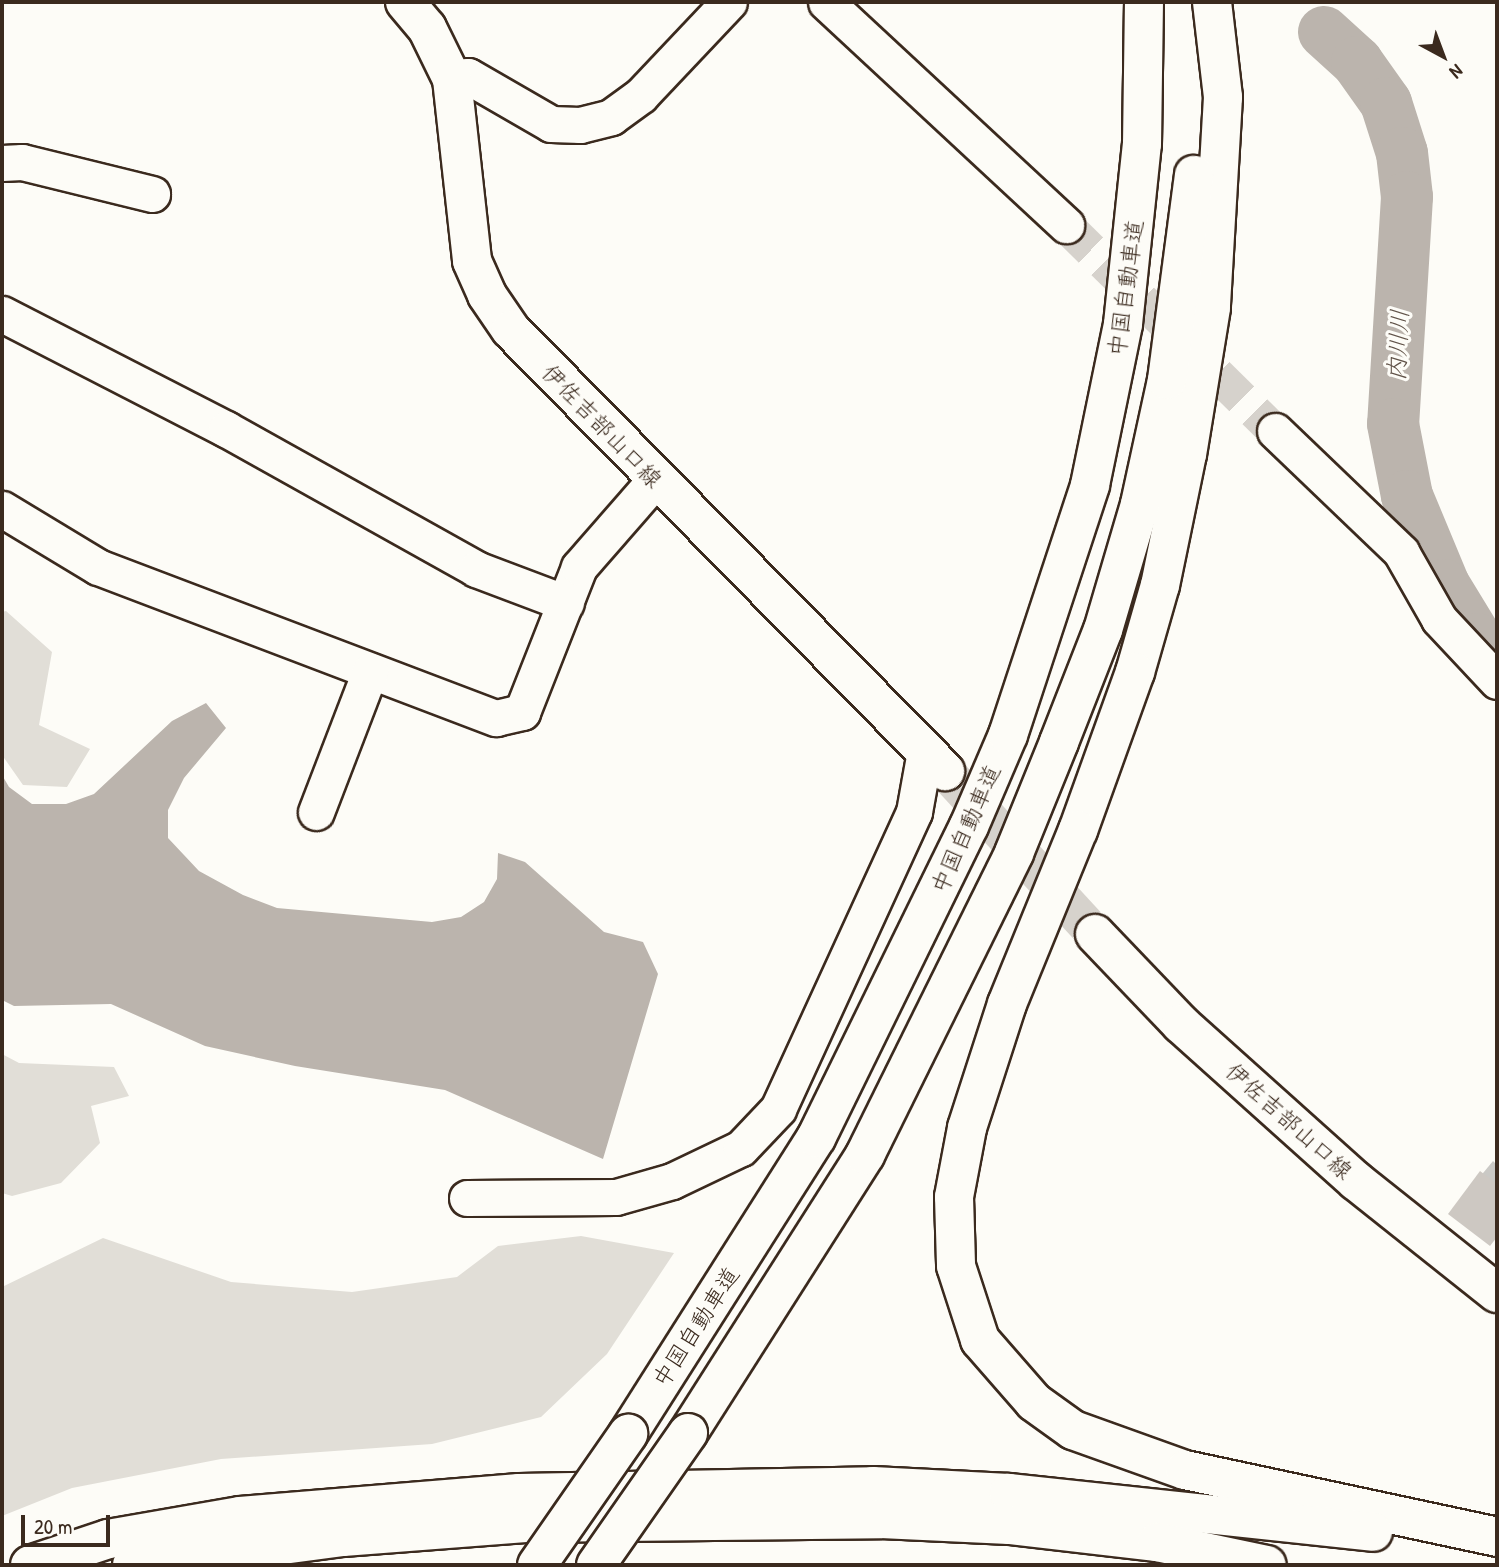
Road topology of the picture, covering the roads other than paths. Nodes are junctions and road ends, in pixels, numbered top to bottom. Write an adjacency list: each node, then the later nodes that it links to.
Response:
1 (405, 2): 7 (main road, 伊佐吉部山口線)
2 (729, 2): 7 (street)
3 (826, 2): 10 (street)
4 (1144, 2): 27 (main road, 中国自動車道, bridge)
5 (1197, 2): 28 (main road, bridge)
6 (1212, 2): 23 (main road)
7 (452, 79): 13 (main road, 伊佐吉部山口線)
8 (2, 163): 9 (street)
9 (152, 194)
10 (1066, 225)
11 (2, 314): 15 (street)
12 (1276, 431): 17 (street)
13 (655, 480): 15 (street); 18 (main road, 伊佐吉部山口線)
14 (2, 509): 16 (street)
15 (566, 603): 16 (street)
16 (370, 671): 19 (street)
17 (1497, 681)
18 (935, 761): 21 (street)
19 (316, 812)
20 (1094, 934): 22 (main road, 伊佐吉部山口線)
21 (467, 1198)
22 (1497, 1293)
23 (1497, 1537)
24 (1497, 1546): 25 (main road)
25 (30, 1565)
26 (132, 1565): 29 (main road)
27 (537, 1565)
28 (596, 1565)
29 (1267, 1565)

